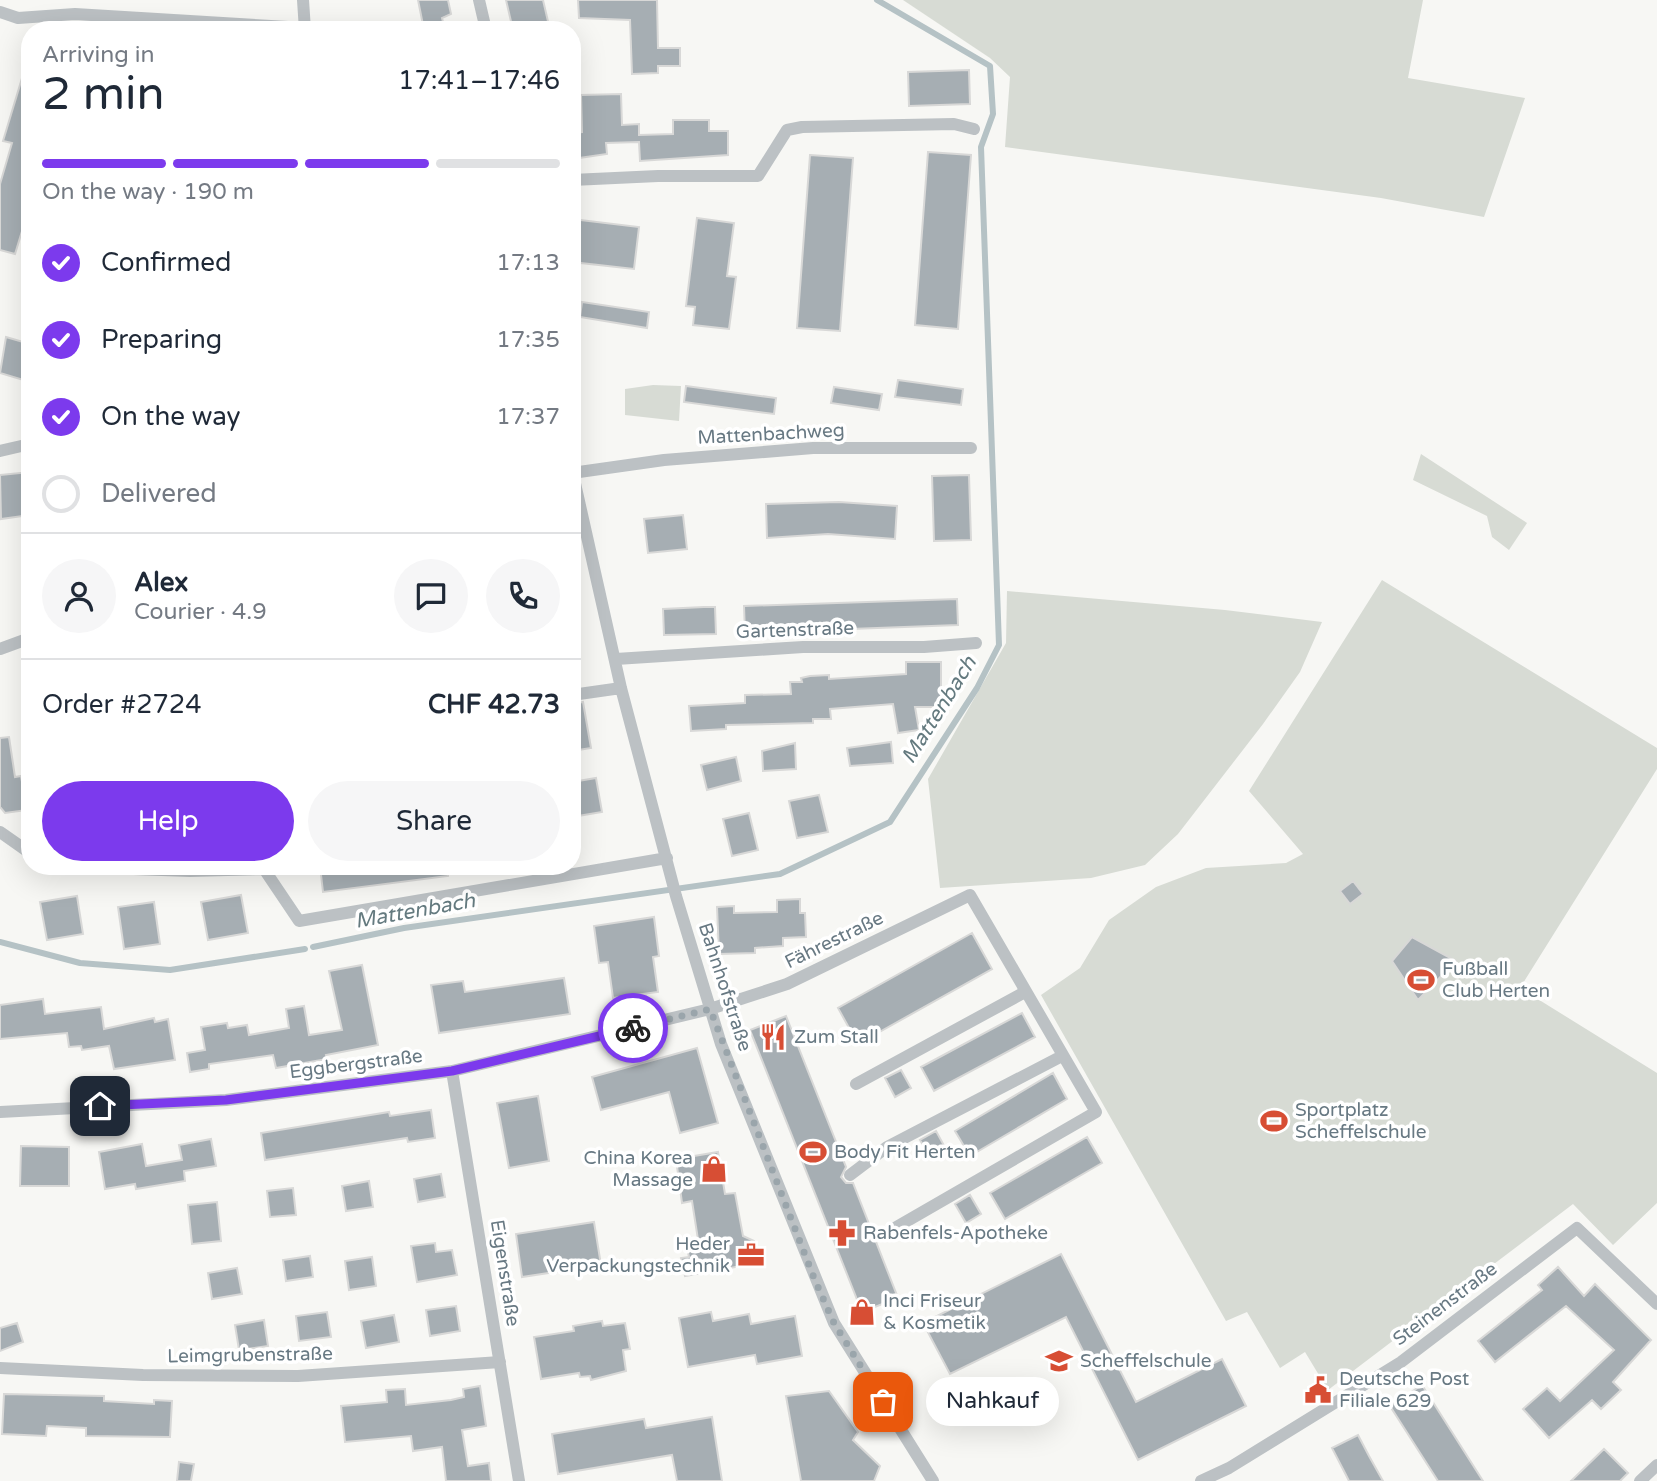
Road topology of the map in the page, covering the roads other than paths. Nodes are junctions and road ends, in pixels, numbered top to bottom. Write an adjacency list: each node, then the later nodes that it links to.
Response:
1 (303, 0): 5 (street)
2 (479, 0): 6 (street)
3 (0, 12): 4 (street)
4 (182, 21)
5 (304, 21)
6 (484, 21)
7 (974, 129): 8 (street)
8 (581, 180)
9 (21, 446): 11 (street)
10 (971, 448): 12 (street, Mattenbachweg)
11 (0, 452)
12 (581, 471)
13 (581, 510): 17 (street, Bahnhofstraße)
14 (21, 641): 16 (street)
15 (976, 643): 17 (street, Gartenstraße)
16 (0, 649)
17 (616, 659): 18 (street, Bahnhofstraße)
18 (621, 688): 19 (street); 22 (street, Bahnhofstraße)
19 (581, 694)
20 (0, 832): 21 (street)
21 (21, 847)
22 (667, 858): 23 (street); 27 (street, Bahnhofstraße)
23 (581, 873)
24 (268, 875): 25 (street)
25 (568, 875)
26 (1025, 992): 27 (street, Fährestraße); 28 (street); 30 (street)
27 (710, 1009): 29 (street, Eggbergstraße); 39 (street, Bahnhofstraße)
28 (1062, 1056): 32 (street); 33 (street)
29 (452, 1071): 31 (street, Eggbergstraße); 35 (street, Eigenstraße)
30 (856, 1084)
31 (0, 1112)
32 (850, 1175)
33 (881, 1236)
34 (1657, 1304): 40 (street, Steinenstraße)
35 (500, 1362): 36 (street, Leimgrubenstraße); 38 (street, Eigenstraße)
36 (0, 1368)
37 (1657, 1465): 41 (street)
38 (519, 1481)
39 (933, 1481)
40 (1201, 1481)
41 (1640, 1481)

